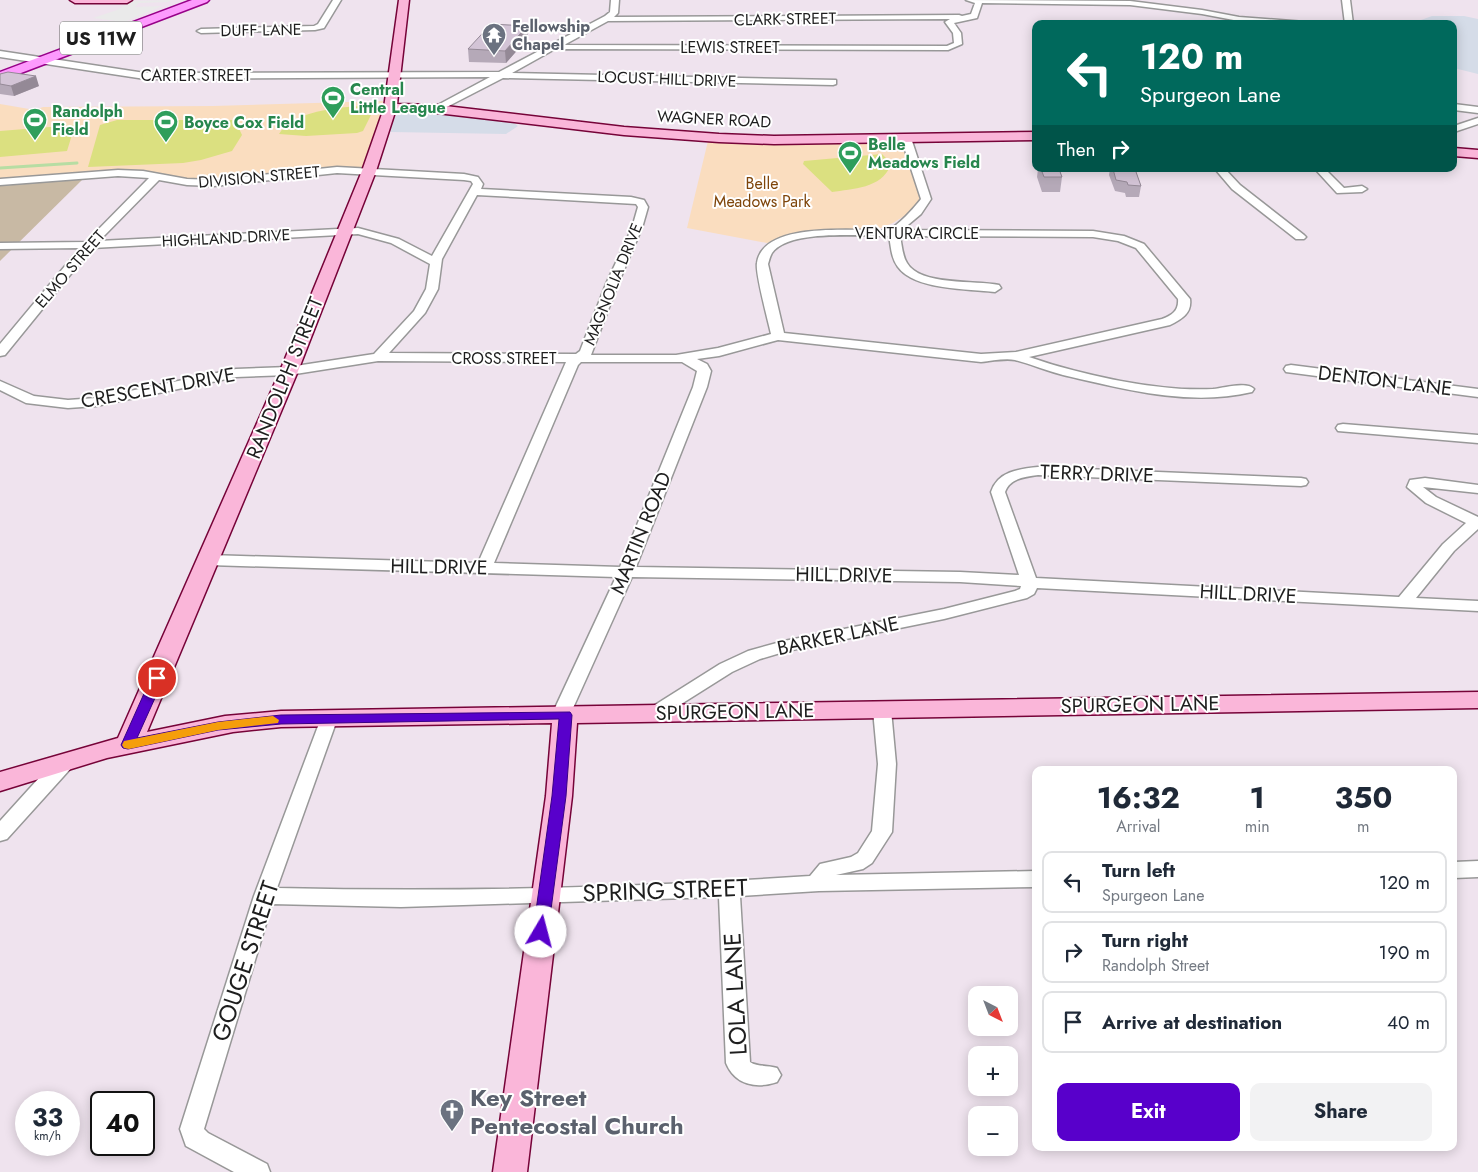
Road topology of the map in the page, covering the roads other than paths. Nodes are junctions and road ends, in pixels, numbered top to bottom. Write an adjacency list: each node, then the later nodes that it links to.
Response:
1 (75, 0): 2 (street)
2 (127, 0)
3 (191, 0): 21 (main road, US 11W)
4 (203, 0): 21 (main road, US 11W)
5 (337, 0): 17 (street, DUFF LANE)
6 (404, 0): 23 (street, RANDOLPH STREET)
7 (615, 0): 13 (street)
8 (968, 0): 11 (street)
9 (1346, 0): 15 (street)
10 (1057, 1): 11 (street); 14 (street)
11 (979, 2): 12 (street)
12 (963, 17): 16 (street, CLARK STREET); 19 (street, LEWIS STREET)
13 (607, 19): 16 (street, CLARK STREET); 18 (street)
14 (1252, 20)
15 (1348, 20)
16 (770, 27): 19 (street)
17 (200, 31)
18 (554, 46): 19 (street, LEWIS STREET); 24 (street)
19 (772, 47)
20 (0, 54): 21 (street, CARTER STREET)
21 (38, 60): 22 (main road, US 11W); 23 (street, CARTER STREET); 25 (main road, US 11W)
22 (0, 72)
23 (393, 75): 24 (street, CARTER STREET); 28 (street, RANDOLPH STREET)
24 (500, 75): 26 (street, LOCUST HILL DRIVE); 29 (street)
25 (0, 77)
26 (834, 82)
27 (1457, 107): 30 (street)
28 (390, 108): 29 (street, WAGNER ROAD); 37 (street, RANDOLPH STREET)
29 (437, 109): 34 (street, WAGNER ROAD)
30 (1478, 110)
31 (1478, 121): 32 (street)
32 (1457, 127)
33 (1032, 136): 34 (street, WAGNER ROAD)
34 (906, 138): 47 (street)
35 (1457, 152): 36 (street)
36 (1478, 154)
37 (368, 171): 42 (street, DIVISION STREET); 45 (street, DIVISION STREET); 46 (street, RANDOLPH STREET)
38 (1223, 172): 48 (street)
39 (1323, 172): 44 (street)
40 (156, 177): 41 (street, DIVISION STREET); 42 (street, DIVISION STREET); 43 (street, ELMO STREET)
41 (0, 182)
42 (187, 182): 43 (street)
43 (143, 189): 49 (street, ELMO STREET)
44 (1362, 189)
45 (474, 192): 51 (street); 57 (street, MAGNOLIA DRIVE)
46 (344, 232): 49 (street, HIGHLAND DRIVE); 51 (street, HIGHLAND DRIVE); 60 (street, RANDOLPH STREET)
47 (894, 234): 52 (street); 53 (street, VENTURA CIRCLE); 55 (street, VENTURA CIRCLE)
48 (1300, 236)
49 (89, 245): 50 (street, HIGHLAND DRIVE); 54 (street, ELMO STREET)
50 (5, 246)
51 (434, 262): 56 (street)
52 (995, 288)
53 (778, 336): 55 (street, VENTURA CIRCLE); 58 (street, CROSS STREET)
54 (0, 352)
55 (1016, 356): 62 (street)
56 (378, 357): 57 (street, CROSS STREET); 60 (street, CROSS STREET)
57 (578, 358): 58 (street, CROSS STREET); 70 (street, MAGNOLIA DRIVE)
58 (686, 358): 71 (street, MARTIN ROAD)
59 (1291, 369): 63 (street, DENTON LANE)
60 (289, 371): 61 (street, CRESCENT DRIVE); 69 (street, RANDOLPH STREET)
61 (0, 385)
62 (1247, 390)
63 (1478, 393)
64 (1342, 428): 65 (street)
65 (1478, 439)
66 (1301, 482): 72 (street, TERRY DRIVE)
67 (1478, 489): 68 (street)
68 (1478, 522): 73 (street)
69 (209, 560): 70 (street, HILL DRIVE); 80 (street, RANDOLPH STREET)
70 (484, 568): 71 (street, HILL DRIVE)
71 (626, 572): 72 (street, HILL DRIVE); 78 (street, MARTIN ROAD)
72 (1030, 583): 73 (street, HILL DRIVE); 77 (street, BARKER LANE)
73 (1404, 602): 74 (street, HILL DRIVE)
74 (1478, 606)
75 (1478, 700): 76 (street, SPURGEON LANE)
76 (882, 710): 77 (street, SPURGEON LANE); 87 (street)
77 (653, 714): 78 (street, SPURGEON LANE)
78 (565, 715): 79 (street, SPURGEON LANE); 89 (street)
79 (329, 717): 80 (street, SPURGEON LANE); 90 (street, GOUGE STREET)
80 (128, 745): 81 (street, SPURGEON LANE)
81 (65, 762): 82 (street, SPURGEON LANE); 83 (street)
82 (0, 782)
83 (0, 834)
84 (1478, 869): 85 (street)
85 (1457, 870)
86 (1032, 879): 87 (street, SPRING STREET)
87 (819, 883): 88 (street, SPRING STREET)
88 (729, 889): 89 (street, SPRING STREET); 91 (street, LOLA LANE)
89 (546, 894): 90 (street, SPRING STREET); 93 (street)
90 (264, 896): 92 (street, GOUGE STREET)
91 (769, 1075)
92 (258, 1172)
93 (510, 1172)

